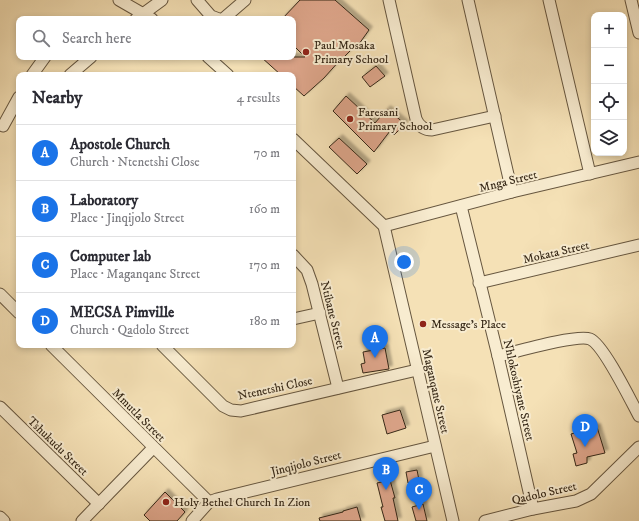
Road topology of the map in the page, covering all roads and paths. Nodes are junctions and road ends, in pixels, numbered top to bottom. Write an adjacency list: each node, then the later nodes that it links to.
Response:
1 (119, 0): 9 (street)
2 (162, 0): 10 (street)
3 (197, 0): 11 (street)
4 (245, 0): 12 (street)
5 (388, 0): 22 (street)
6 (468, 0): 22 (street)
7 (549, 0): 26 (street)
8 (631, 0): 13 (street)
9 (142, 16)
10 (144, 16)
11 (211, 16)
12 (226, 16)
13 (639, 33)
14 (43, 60): 17 (street)
15 (88, 60): 18 (street)
16 (210, 60): 19 (street)
17 (34, 72)
18 (74, 72)
19 (219, 72)
20 (16, 102): 23 (street)
21 (16, 116): 23 (street)
22 (495, 116): 27 (street)
23 (1, 128)
24 (296, 142): 29 (street)
25 (639, 162): 26 (street, Mnga Street)
26 (590, 174): 27 (street, Mnga Street)
27 (512, 192): 28 (street, Mnga Street)
28 (461, 206): 29 (street, Mnga Street); 32 (street, Nhlokoshiyane Street)
29 (384, 226): 40 (street, Maganqane Street)
30 (637, 249): 32 (street, Mokata Street)
31 (296, 258): 35 (street, Ntibane Street)
32 (479, 283): 39 (street, Nhlokoshiyane Street)
33 (0, 294): 34 (street)
34 (16, 310)
35 (320, 313): 36 (street); 41 (street, Ntibane Street)
36 (296, 318)
37 (54, 348): 46 (street, Mmutla Street)
38 (165, 348): 41 (street, Ntenetshi Close)
39 (498, 356): 43 (street); 49 (street, Nhlokoshiyane Street)
40 (417, 370): 41 (street, Ntenetshi Close); 44 (street, Maganqane Street)
41 (338, 388)
42 (0, 406): 48 (street, Tshukudu Street)
43 (639, 416)
44 (435, 446): 47 (street, Jinqijolo Street); 54 (street, Maganqane Street)
45 (639, 447): 49 (street, Qadolo Street)
46 (153, 448): 47 (street, Mmutla Street); 48 (street)
47 (209, 502): 53 (street)
48 (99, 504): 52 (street)
49 (533, 509): 55 (street, Qadolo Street)
50 (0, 517): 51 (street)
51 (4, 521)
52 (82, 521)
53 (192, 521)
54 (453, 521)
55 (485, 521)

